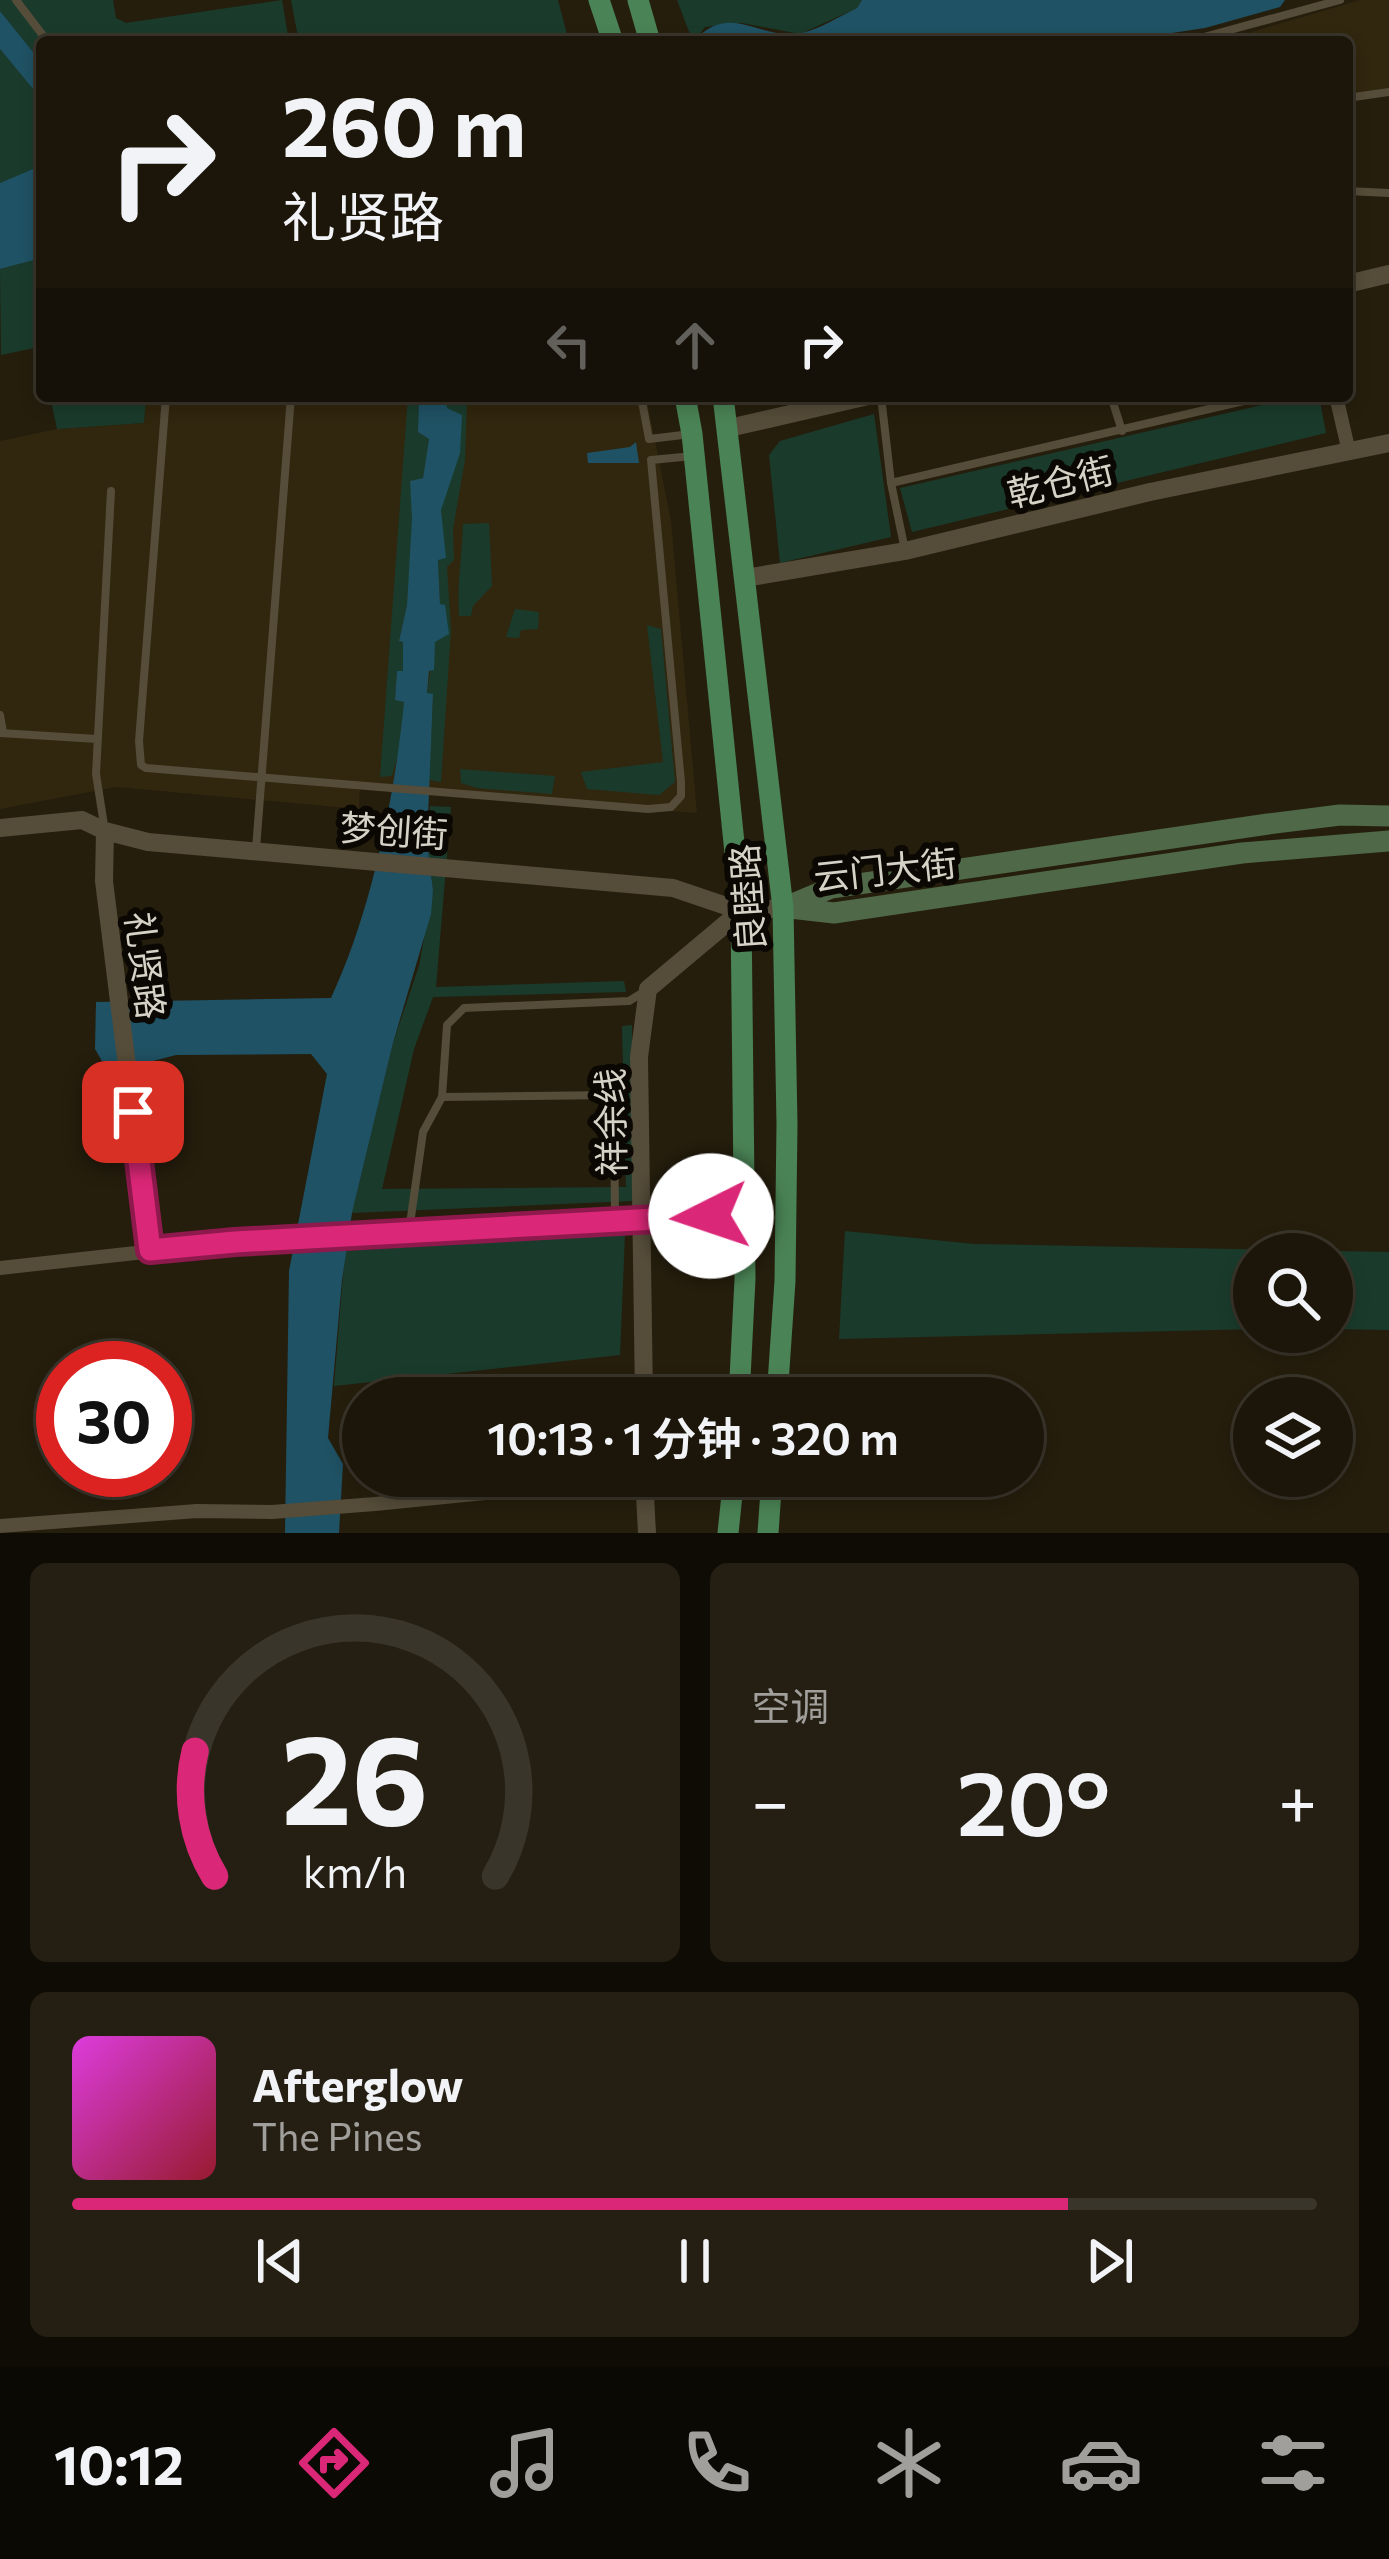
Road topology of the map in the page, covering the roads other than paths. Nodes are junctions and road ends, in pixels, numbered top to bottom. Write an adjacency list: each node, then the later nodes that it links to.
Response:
1 (16, 0): 5 (lane)
2 (599, 0): 6 (main road)
3 (638, 0): 7 (main road)
4 (1340, 0): 8 (lane)
5 (43, 36)
6 (611, 36)
7 (648, 36)
8 (1214, 36)
9 (1389, 92): 10 (lane)
10 (1353, 97)
11 (1353, 191): 12 (lane)
12 (1389, 193)
13 (1389, 274): 14 (street)
14 (1353, 283)
15 (166, 402): 39 (lane)
16 (291, 402): 39 (lane)
17 (642, 402): 27 (lane)
18 (686, 402): 29 (main road, 良睦路)
19 (724, 402): 25 (main road, 良睦路)
20 (824, 402): 25 (street)
21 (881, 402): 32 (lane)
22 (1113, 402): 26 (lane)
23 (1240, 402): 26 (lane)
24 (1337, 402): 30 (street)
25 (729, 428): 35 (main road, 良睦路)
26 (1122, 431): 32 (lane)
27 (649, 439): 29 (lane); 31 (lane)
28 (1389, 443): 30 (street, 乾仓街)
29 (693, 445): 31 (lane); 46 (main road, 良睦路)
30 (1349, 452): 34 (street, 乾仓街)
31 (651, 460): 39 (lane)
32 (891, 483): 34 (lane)
33 (111, 491): 38 (lane)
34 (905, 551): 35 (street, 乾仓街)
35 (745, 578): 45 (main road, 良睦路)
36 (0, 715): 37 (lane)
37 (2, 733): 38 (lane)
38 (98, 740): 42 (lane)
39 (261, 778): 44 (lane)
40 (1389, 816): 45 (main road, 云门大街)
41 (0, 828): 42 (street, 梦创街)
42 (105, 831): 44 (street, 梦创街); 53 (street, 礼贤路)
43 (1389, 841): 45 (main road, 云门大街)
44 (255, 852): 46 (street, 梦创街)
45 (783, 908): 46 (street, 梦创街); 57 (main road, 良睦路)
46 (741, 910): 47 (street); 49 (main road, 良睦路)
47 (648, 989): 48 (lane); 50 (street, 祥余线)
48 (442, 1097): 51 (lane); 52 (lane)
49 (744, 1214): 50 (street); 56 (main road, 良睦路)
50 (643, 1221): 51 (street); 55 (street, 祥余线)
51 (615, 1222): 52 (street)
52 (409, 1233): 53 (street)
53 (150, 1250): 54 (street)
54 (0, 1268)
55 (644, 1377)
56 (740, 1377)
57 (778, 1377)
58 (438, 1497): 62 (street)
59 (645, 1497): 63 (street)
60 (732, 1497): 64 (main road)
61 (771, 1497): 65 (main road)
62 (0, 1526)
63 (647, 1533)
64 (728, 1533)
65 (768, 1533)

